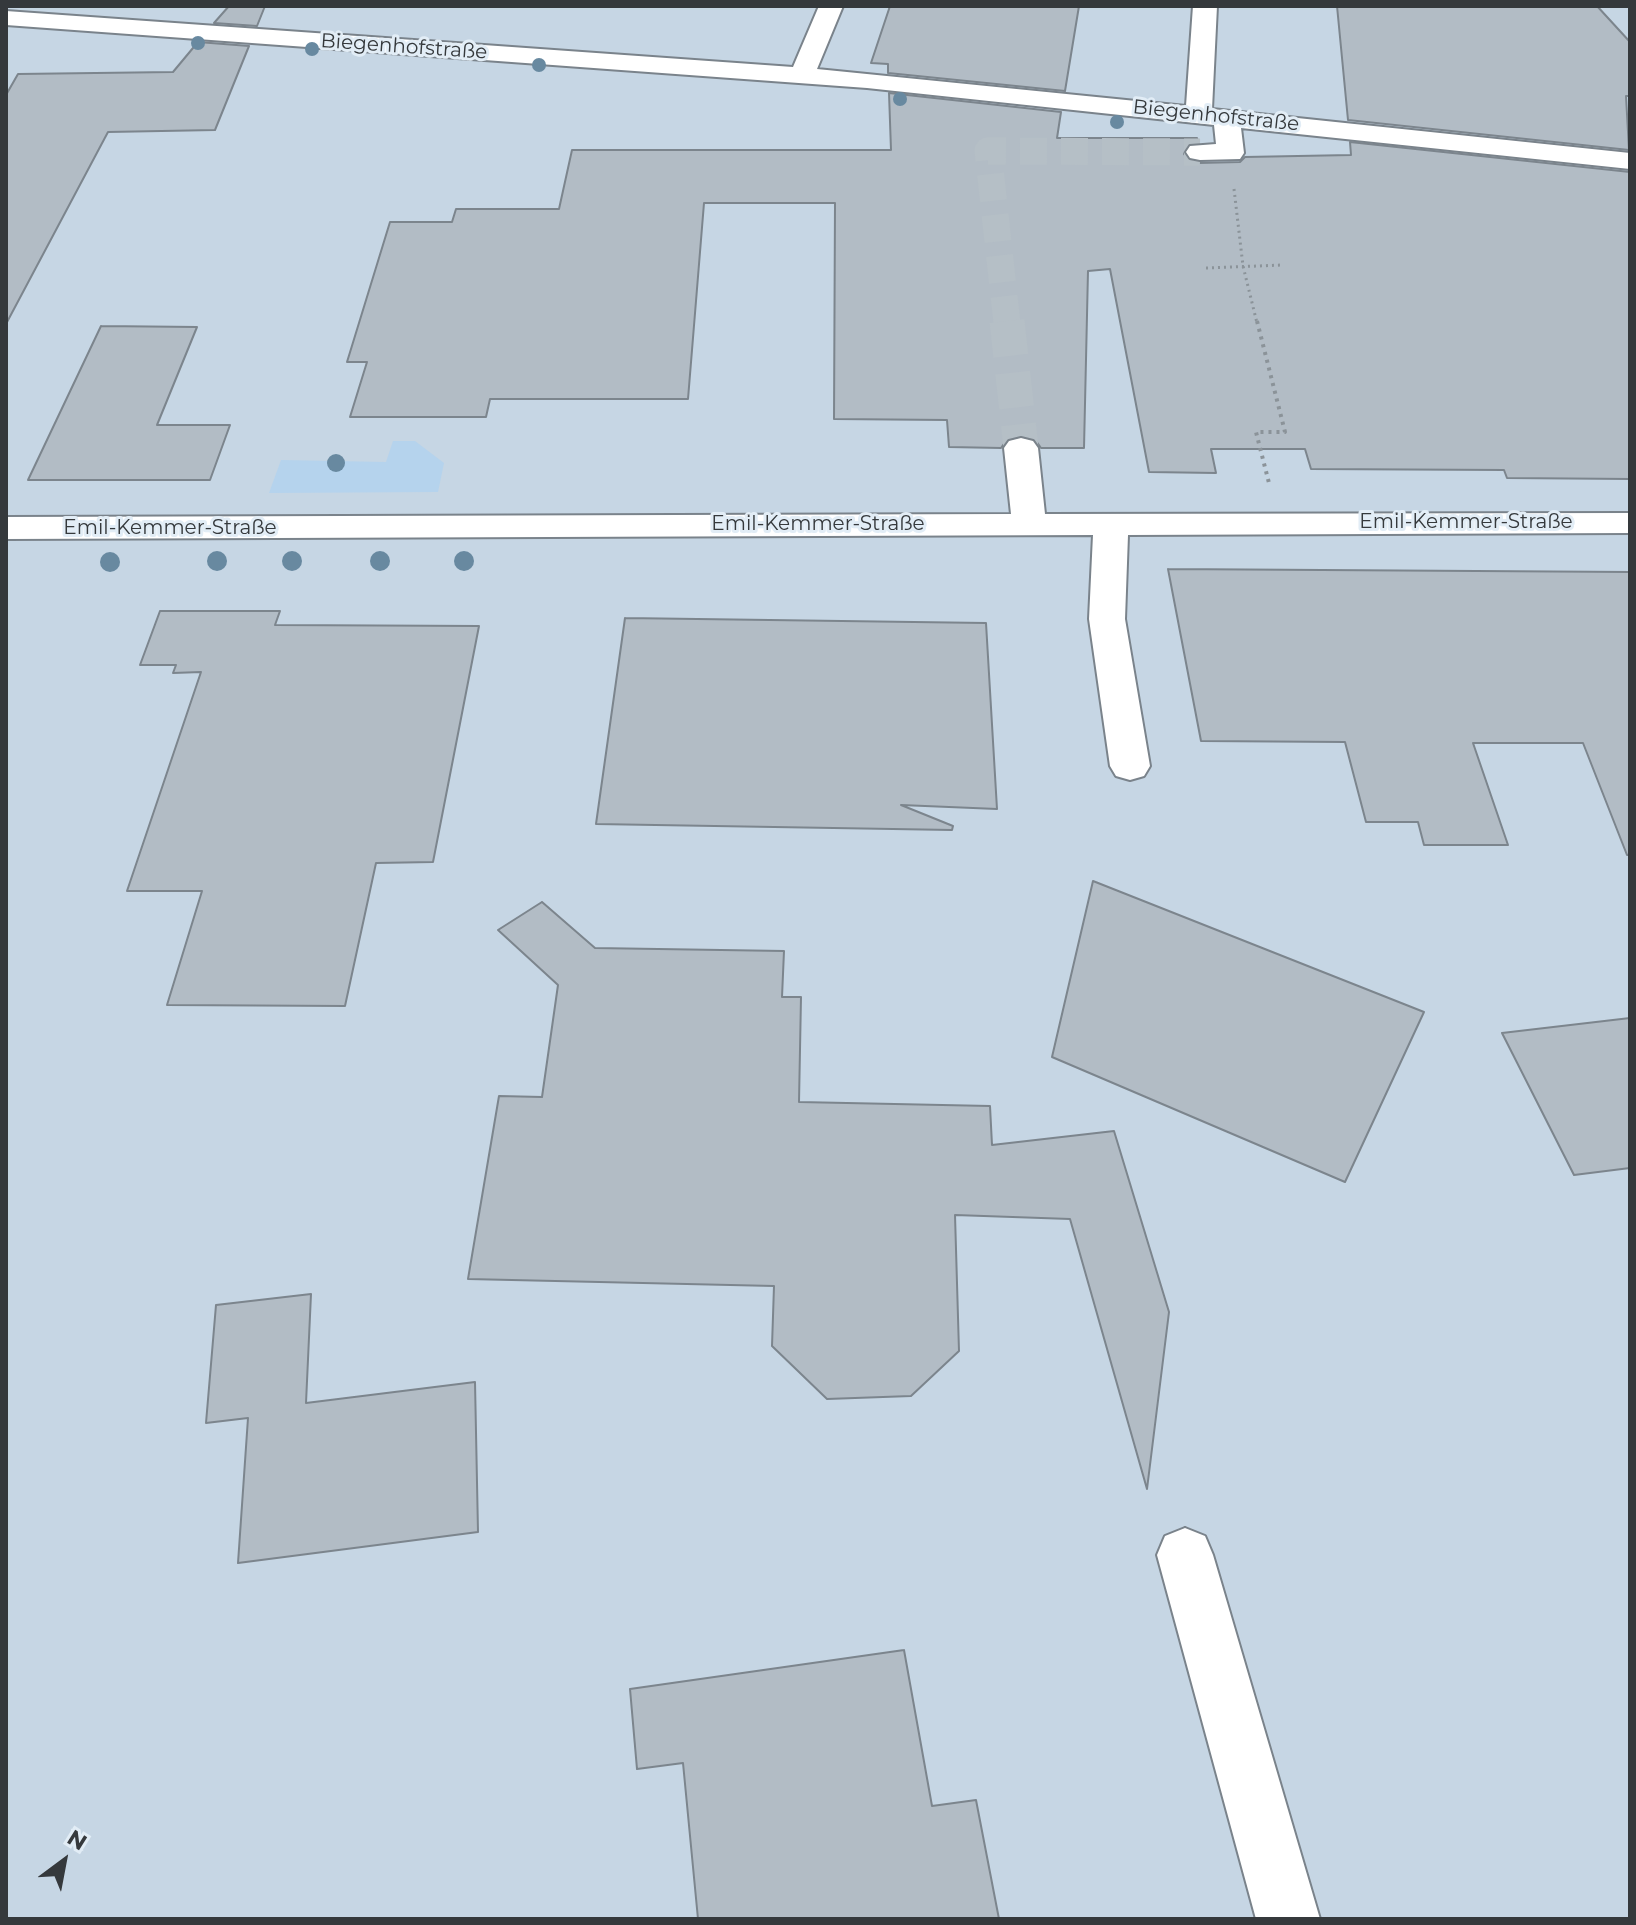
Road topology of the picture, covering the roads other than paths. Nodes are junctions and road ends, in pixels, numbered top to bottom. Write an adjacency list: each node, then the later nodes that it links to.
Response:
1 (831, 6): 4 (street)
2 (1205, 6): 5 (street)
3 (6, 18): 4 (street, Biegenhofstraße)
4 (802, 75): 5 (street, Biegenhofstraße)
5 (1199, 114): 6 (street, Biegenhofstraße)
6 (1227, 117): 7 (street); 8 (street, Biegenhofstraße)
7 (1200, 152)
8 (1630, 161)
9 (1021, 448): 12 (street)
10 (1111, 523): 11 (street, Emil-Kemmer-Straße); 12 (street, Emil-Kemmer-Straße); 14 (street)
11 (1630, 523)
12 (1029, 524): 13 (street, Emil-Kemmer-Straße)
13 (6, 528)
14 (1130, 766)
15 (1185, 1555): 16 (street)
16 (1288, 1919)

